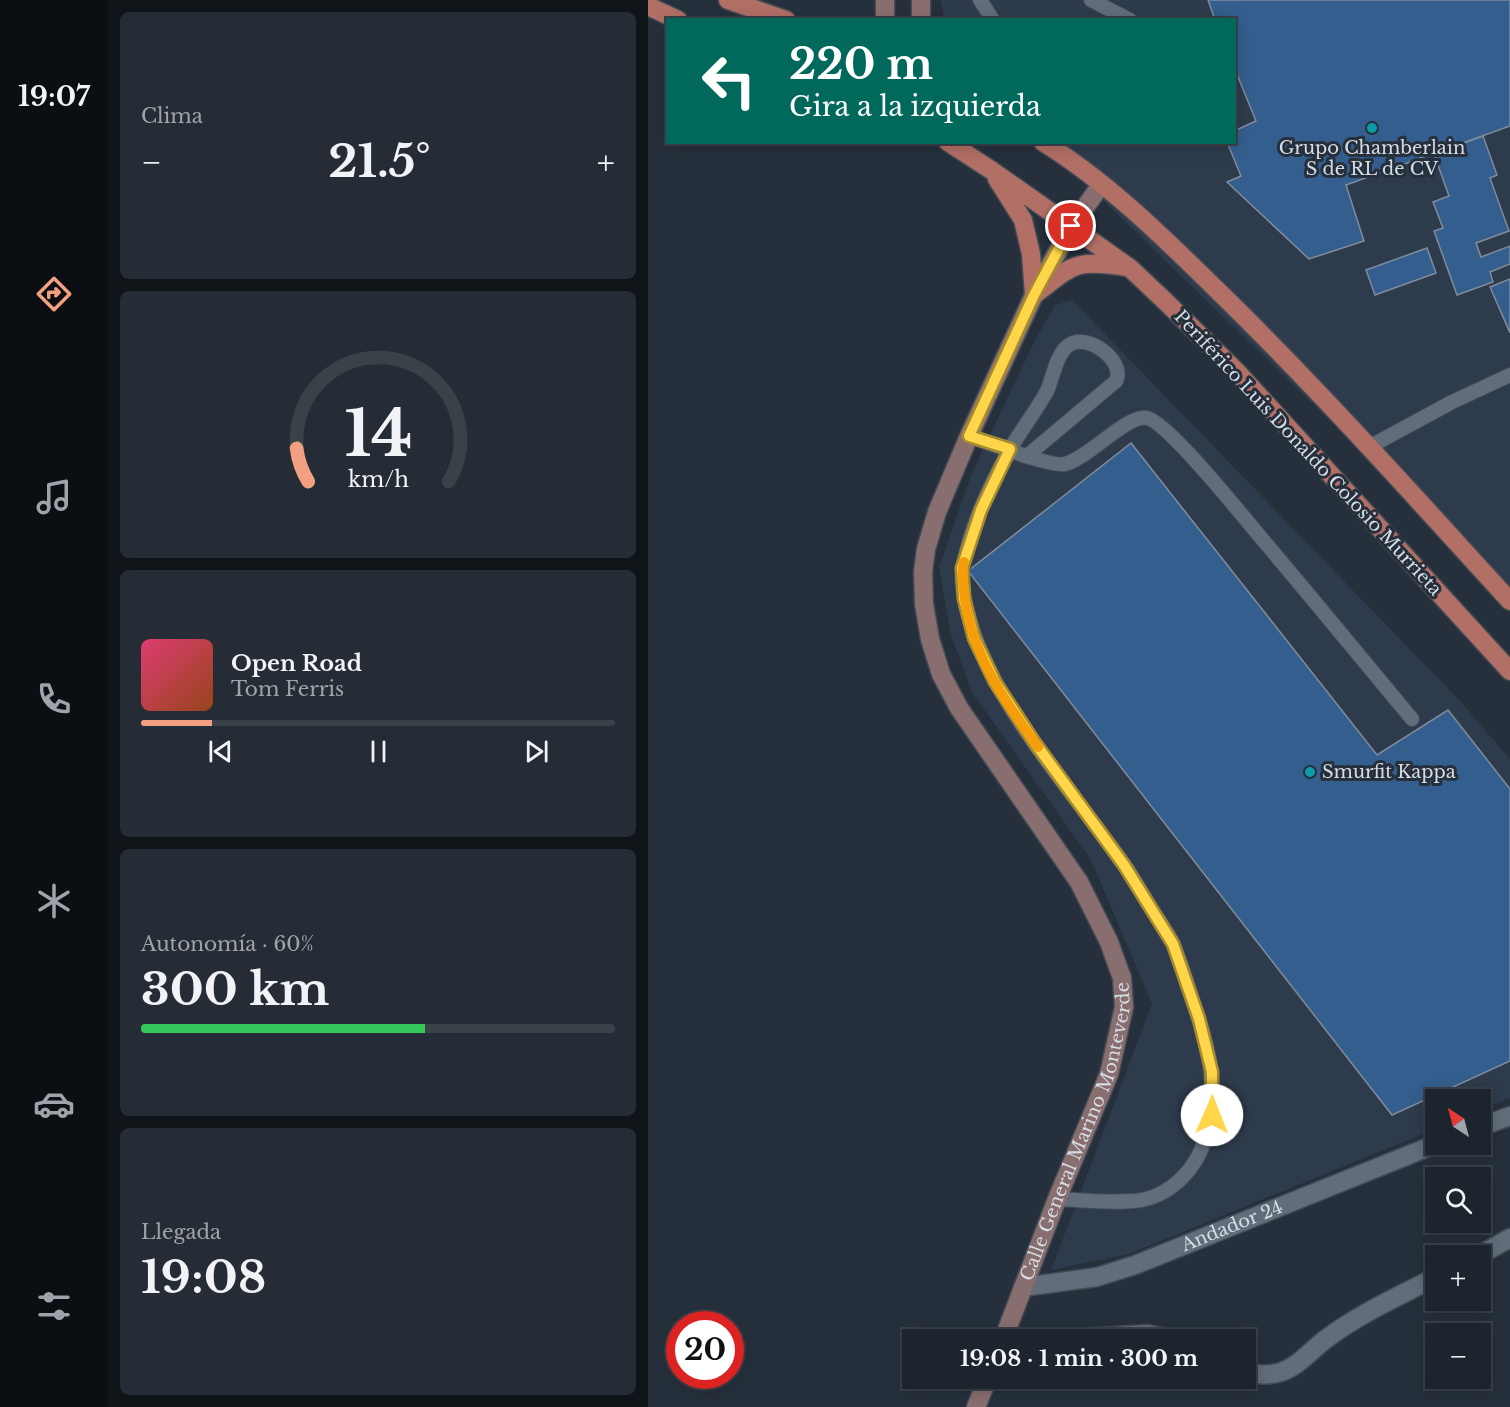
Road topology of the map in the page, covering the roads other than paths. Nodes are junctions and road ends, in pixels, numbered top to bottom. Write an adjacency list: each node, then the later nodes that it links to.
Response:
1 (728, 0): 8 (main road)
2 (885, 0): 9 (street)
3 (921, 0): 10 (street)
4 (980, 0): 11 (lane)
5 (1091, 0): 12 (lane)
6 (648, 6): 7 (main road)
7 (674, 18)
8 (780, 18)
9 (885, 18)
10 (921, 18)
11 (992, 18)
12 (1126, 18)
13 (951, 144): 15 (main road, Periférico Luis Donaldo Colosio Murrieta)
14 (1046, 144): 16 (main road)
15 (991, 170): 17 (main road, Periférico Luis Donaldo Colosio Murrieta); 19 (main road)
16 (1101, 185): 17 (street, Calle General Marino Monteverde); 22 (main road)
17 (1071, 226): 18 (main road, Periférico Luis Donaldo Colosio Murrieta); 19 (street, Calle General Marino Monteverde)
18 (1130, 268): 19 (main road); 26 (main road, Periférico Luis Donaldo Colosio Murrieta)
19 (1034, 295): 21 (street, Calle General Marino Monteverde)
20 (1510, 375): 22 (lane)
21 (969, 436): 23 (lane); 31 (street, Calle General Marino Monteverde)
22 (1369, 447): 25 (main road)
23 (1010, 449): 24 (lane); 24 (lane); 31 (lane)
24 (1027, 456): 27 (lane)
25 (1510, 601)
26 (1510, 671)
27 (1412, 719)
28 (1510, 1116): 29 (street)
29 (1491, 1123)
30 (1425, 1148): 35 (street, Andador 24)
31 (1056, 1199): 35 (street, Calle General Marino Monteverde)
32 (1510, 1239): 33 (street)
33 (1491, 1249)
34 (1425, 1283): 37 (street)
35 (1023, 1287): 36 (street, Calle General Marino Monteverde)
36 (1007, 1329)
37 (1256, 1374)
38 (983, 1389): 39 (street)
39 (976, 1407)

